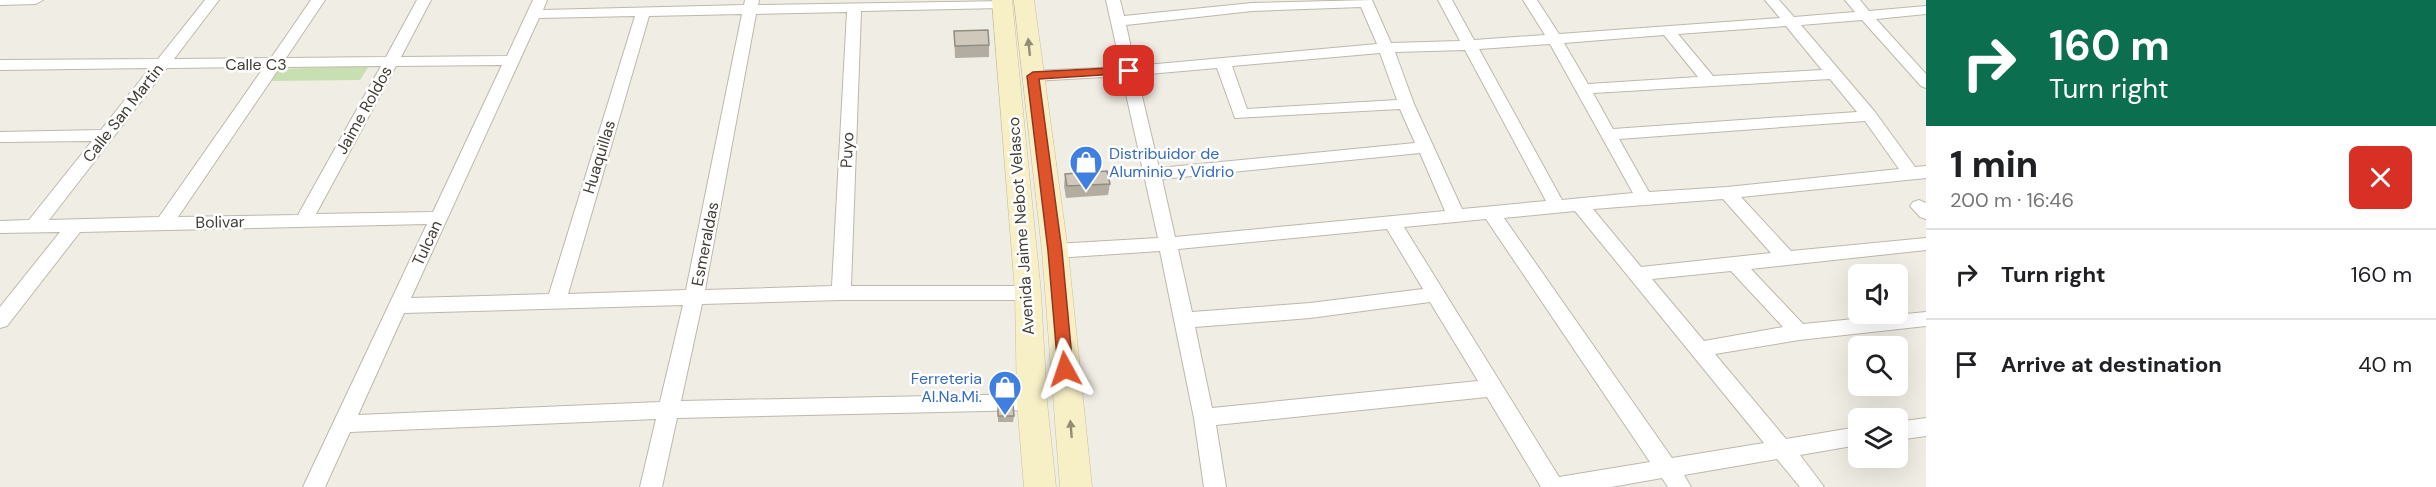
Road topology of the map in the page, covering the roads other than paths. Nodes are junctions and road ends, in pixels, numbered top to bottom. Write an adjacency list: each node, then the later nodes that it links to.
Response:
1 (36, 0): 10 (street)
2 (213, 0): 29 (street, Calle San Martin)
3 (318, 0): 30 (street)
4 (424, 0): 27 (street, Jaime Roldos)
5 (1113, 0): 20 (street)
6 (1445, 0): 24 (street)
7 (1530, 0): 23 (street)
8 (1772, 0): 21 (street)
9 (1852, 0): 19 (street)
10 (0, 1)
11 (1010, 1): 16 (street); 34 (main road, Avenida Jaime Nebot Velasco, one-way to 11); 66 (main road, Avenida Jaime Nebot Velasco)
12 (1365, 2): 13 (street); 25 (street)
13 (1250, 4): 20 (street)
14 (751, 5): 16 (street); 18 (street); 68 (street, Esmeraldas)
15 (537, 7): 18 (street); 26 (street, Tulcan)
16 (854, 8): 65 (street, Puyo)
17 (1926, 10): 19 (street)
18 (643, 12): 69 (street, Huaquillas)
19 (1866, 16): 21 (street); 36 (street)
20 (1119, 21): 32 (street)
21 (1788, 22): 22 (street); 33 (street)
22 (1668, 31): 23 (street); 35 (street)
23 (1555, 39): 24 (street); 37 (street)
24 (1469, 45): 25 (street); 49 (street)
25 (1386, 48): 28 (street); 38 (street)
26 (512, 60): 27 (street, Calle C3); 52 (street, Tulcan)
27 (391, 61): 30 (street, Calle C3); 53 (street, Jaime Roldos)
28 (1223, 63): 32 (street); 38 (street)
29 (162, 64): 30 (street, Calle C3); 31 (street, Calle C3); 41 (street, Calle San Martin)
30 (276, 64): 55 (street)
31 (0, 65)
32 (1129, 71): 34 (street); 45 (street)
33 (1832, 74): 35 (street); 39 (street)
34 (1033, 76): 61 (main road, Avenida Jaime Nebot Velasco)
35 (1708, 80): 37 (street)
36 (1926, 82)
37 (1584, 89): 40 (street)
38 (1406, 104): 43 (street)
39 (1869, 116): 40 (street); 44 (street)
40 (1610, 134): 47 (street)
41 (106, 135): 42 (street); 57 (street, Calle San Martin)
42 (0, 137)
43 (1426, 147): 45 (street); 51 (street)
44 (1919, 173): 46 (street)
45 (1153, 174): 59 (street)
46 (1726, 194): 47 (street); 62 (street)
47 (1644, 198): 48 (street)
48 (1579, 204): 49 (street); 64 (street)
49 (1557, 206): 50 (street)
50 (1492, 214): 51 (street); 85 (street)
51 (1456, 215): 54 (street)
52 (439, 218): 53 (street, Bolivar); 70 (street, Tulcan)
53 (304, 220): 55 (street, Bolivar)
54 (1391, 221): 59 (street); 67 (street)
55 (164, 224): 56 (street, Bolivar)
56 (75, 225): 57 (street, Bolivar); 73 (street)
57 (34, 226): 58 (street, Bolivar)
58 (0, 227)
59 (1168, 244): 61 (street); 71 (street)
60 (1926, 244): 62 (street)
61 (1055, 251): 89 (main road, Avenida Jaime Nebot Velasco, one-way to 61)
62 (1786, 258): 63 (street)
63 (1736, 265): 64 (street); 74 (street)
64 (1637, 273): 75 (street)
65 (841, 292): 66 (street); 68 (street)
66 (1028, 293): 77 (main road, Avenida Jaime Nebot Velasco)
67 (1435, 294): 71 (street); 76 (street)
68 (694, 297): 69 (street); 78 (street, Esmeraldas)
69 (556, 302): 70 (street)
70 (398, 306): 80 (street, Tulcan)
71 (1184, 320): 79 (street)
72 (1926, 320): 74 (street)
73 (0, 321)
74 (1799, 332): 75 (street)
75 (1700, 349): 84 (street)
76 (1493, 388): 79 (street); 91 (street)
77 (1032, 402): 78 (street); 88 (main road, Avenida Jaime Nebot Velasco)
78 (669, 410): 80 (street); 87 (street, Esmeraldas)
79 (1204, 418): 90 (street)
80 (343, 424): 86 (street, Tulcan)
81 (1926, 427): 82 (street)
82 (1908, 430)
83 (1848, 437): 84 (street)
84 (1782, 447): 85 (street); 93 (street)
85 (1667, 468): 91 (street); 92 (street)
86 (314, 487)
87 (651, 487)
88 (1040, 487)
89 (1076, 487)
90 (1215, 487)
91 (1554, 487)
92 (1680, 487)
93 (1813, 487)

